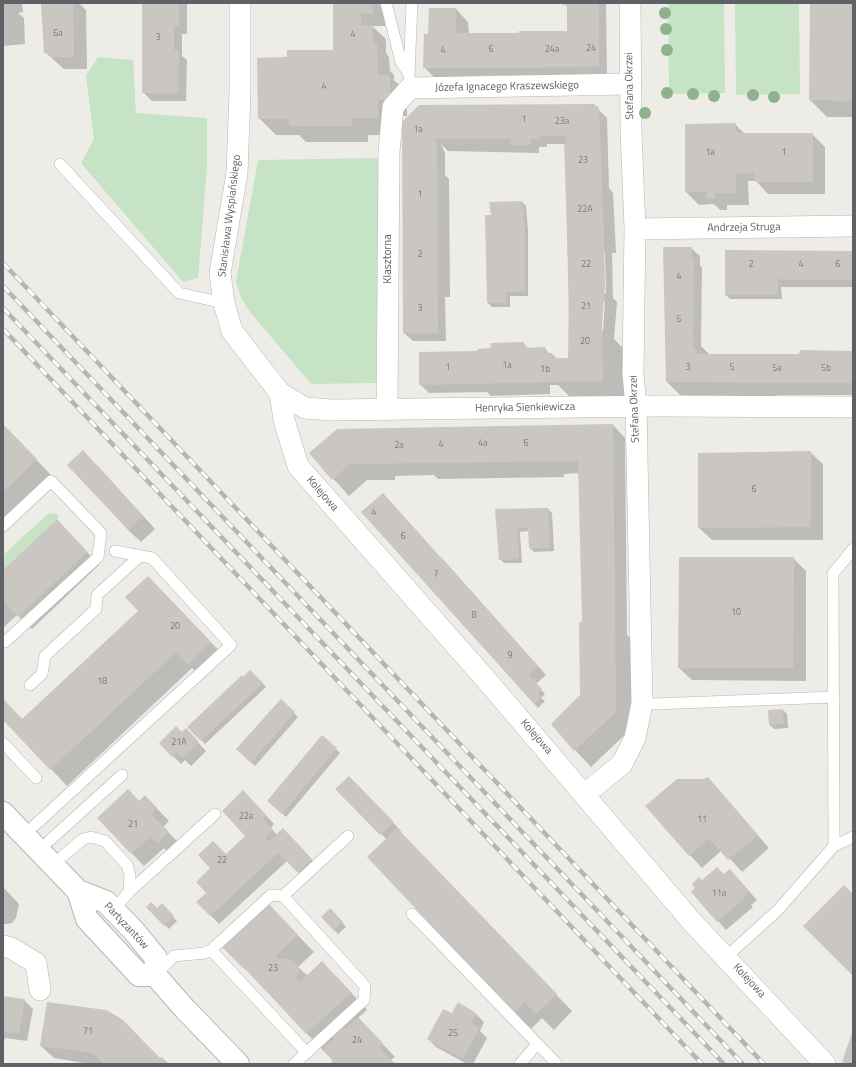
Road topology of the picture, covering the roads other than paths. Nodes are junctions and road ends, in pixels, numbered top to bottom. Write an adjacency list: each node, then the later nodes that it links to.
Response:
1 (240, 3): 10 (street, Stanisława Wyspiańskiego)
2 (386, 3): 5 (lane)
3 (412, 3): 5 (lane)
4 (630, 3): 6 (street, Stefana Okrzei)
5 (410, 81): 6 (street, Józefa Ignacego Kraszewskiego); 15 (street, Klasztorna)
6 (630, 84): 9 (street, Stefana Okrzei)
7 (60, 164): 10 (lane)
8 (853, 226): 9 (street, Andrzeja Struga)
9 (634, 229): 13 (street, Stefana Okrzei)
10 (224, 302): 11 (street, Stanisława Wyspiańskiego)
11 (232, 332): 12 (street, Henryka Sienkiewicza)
12 (280, 393): 15 (street, Henryka Sienkiewicza); 27 (street, Kolejowa)
13 (636, 406): 14 (street, Henryka Sienkiewicza); 15 (street, Henryka Sienkiewicza); 23 (street, Stefana Okrzei)
14 (853, 407)
15 (387, 410)
16 (3, 526): 20 (lane)
17 (853, 549): 22 (lane)
18 (115, 551): 19 (lane)
19 (140, 556): 21 (lane); 30 (lane)
20 (3, 640)
21 (30, 685)
22 (834, 697): 23 (lane); 34 (lane)
23 (642, 703): 27 (street, Stefana Okrzei)
24 (3, 742): 26 (lane)
25 (122, 775): 33 (lane)
26 (36, 778)
27 (585, 794): 43 (street, Kolejowa)
28 (3, 812): 36 (street, Partyzantów)
29 (215, 814): 37 (lane)
30 (34, 826)
31 (348, 836): 38 (lane)
32 (853, 837): 34 (lane)
33 (49, 841)
34 (834, 846): 43 (lane)
35 (63, 856): 37 (lane)
36 (78, 891): 39 (street, Partyzantów); 44 (street, Partyzantów)
37 (129, 892): 39 (lane)
38 (283, 896): 42 (lane); 47 (lane)
39 (114, 910): 44 (street, Partyzantów)
40 (412, 914): 46 (lane)
41 (3, 946): 45 (street)
42 (211, 950): 44 (lane); 47 (lane)
43 (726, 957): 52 (street, Kolejowa)
44 (155, 975): 49 (street)
45 (40, 990)
46 (537, 1044): 48 (lane); 51 (lane)
47 (307, 1052): 50 (lane)
48 (556, 1063)
49 (238, 1064)
50 (294, 1064)
51 (520, 1064)
52 (825, 1064)

